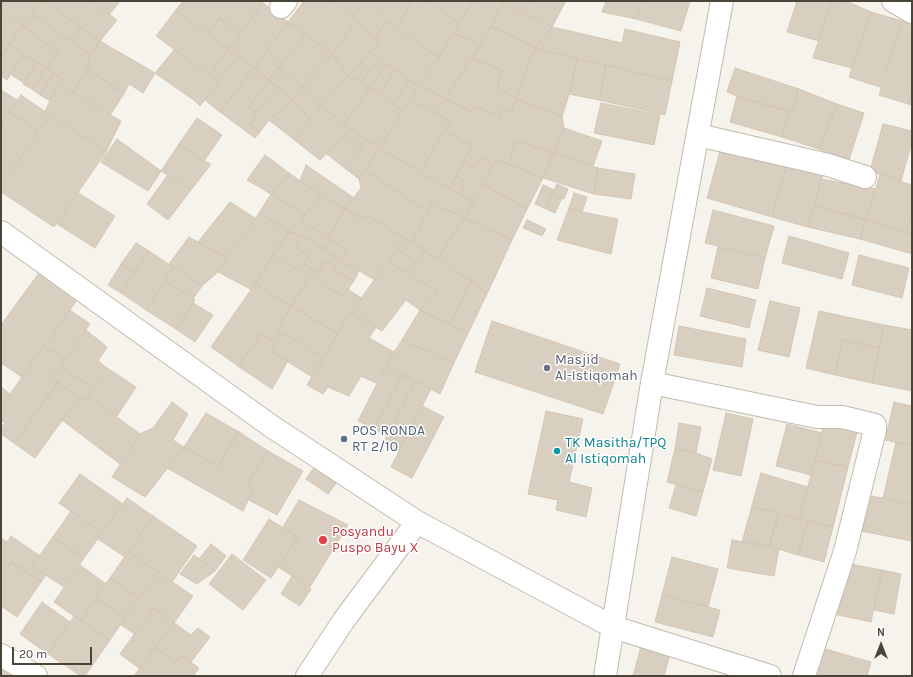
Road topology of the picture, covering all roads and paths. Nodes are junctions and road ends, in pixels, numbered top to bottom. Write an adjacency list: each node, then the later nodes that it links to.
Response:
1 (722, 1): 4 (street)
2 (893, 1): 3 (street)
3 (912, 12)
4 (698, 135): 5 (street); 7 (street)
5 (865, 177)
6 (1, 232): 8 (street)
7 (652, 383): 9 (street); 15 (street)
8 (417, 522): 9 (street); 12 (street)
9 (612, 627): 13 (street); 14 (street)
10 (1, 655): 11 (street)
11 (36, 676)
12 (307, 676)
13 (605, 676)
14 (770, 676)
15 (804, 676)

